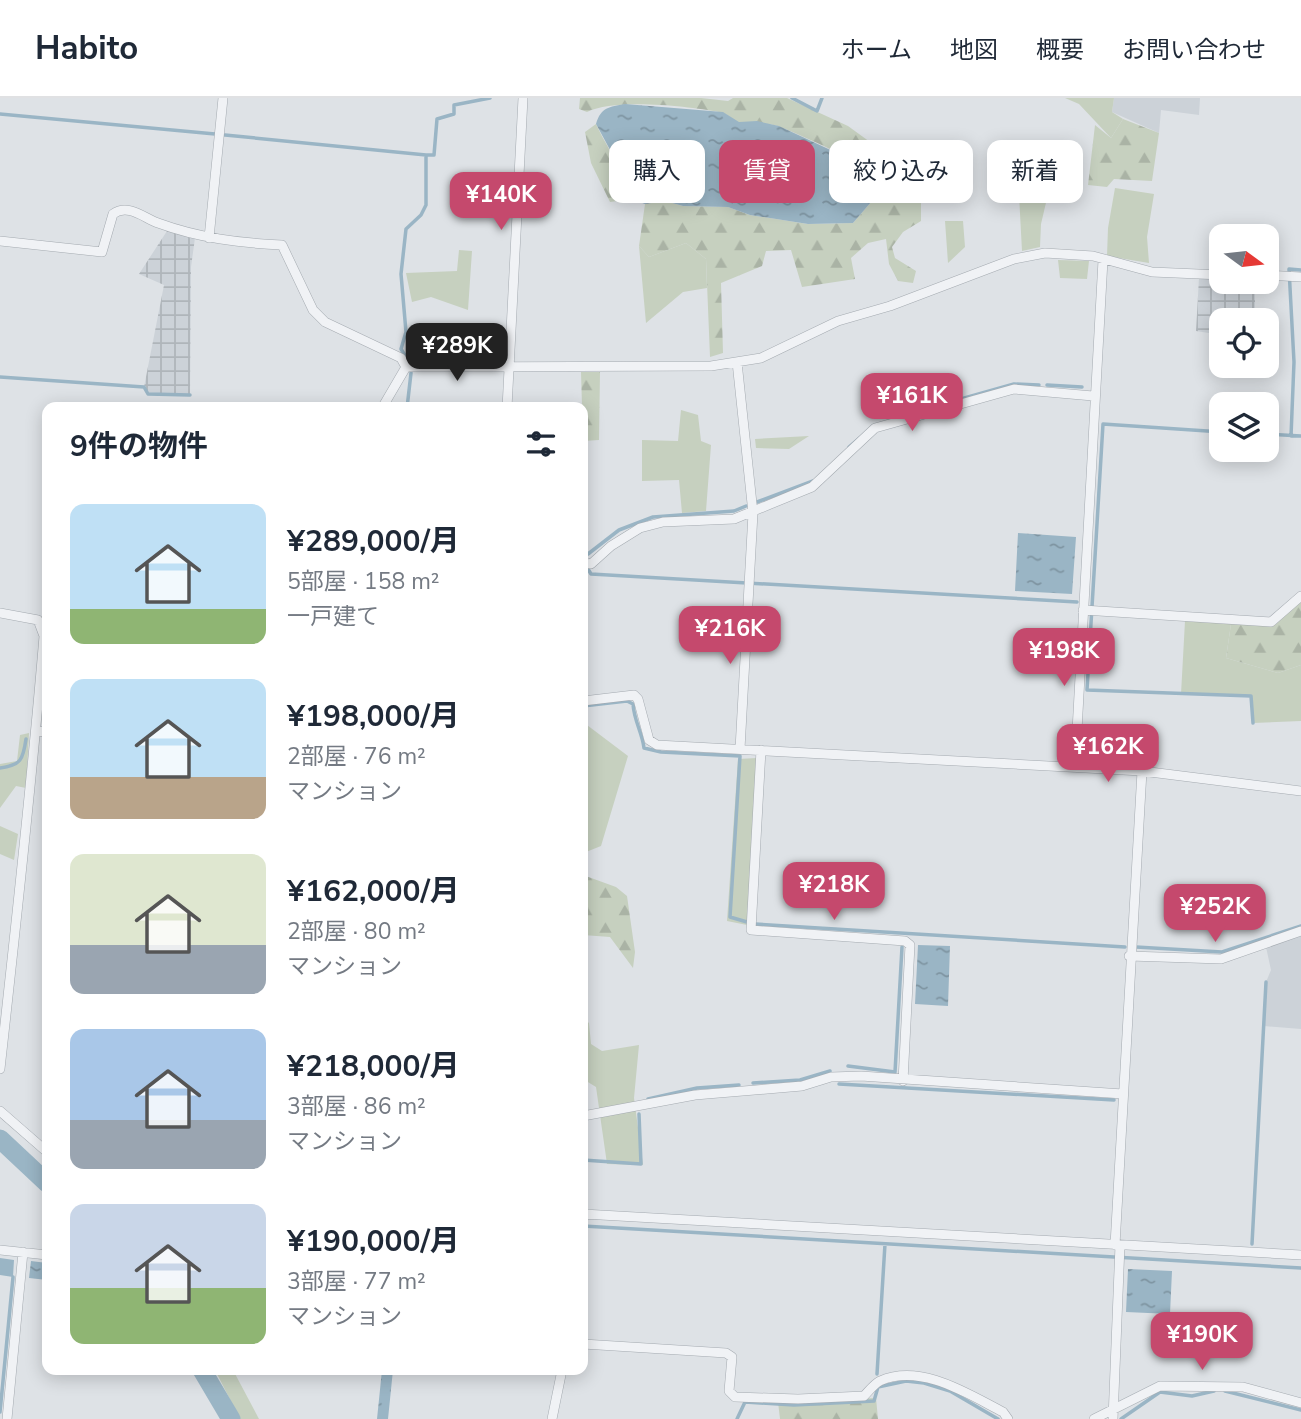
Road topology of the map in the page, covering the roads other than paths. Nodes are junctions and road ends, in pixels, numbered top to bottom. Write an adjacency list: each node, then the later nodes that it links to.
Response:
1 (223, 98): 3 (street)
2 (523, 98): 11 (street)
3 (209, 238): 4 (street); 10 (street)
4 (0, 241)
5 (1102, 260): 6 (street); 9 (street); 12 (street)
6 (1209, 274)
7 (1279, 275): 8 (street)
8 (1297, 276)
9 (737, 362): 11 (street); 15 (street)
10 (406, 367): 11 (street); 13 (street)
11 (509, 368): 14 (street)
12 (1093, 396): 15 (street); 18 (street)
13 (386, 402)
14 (507, 402)
15 (753, 513): 16 (street); 25 (street)
16 (588, 564)
17 (1301, 596): 18 (street)
18 (1089, 610): 27 (street)
19 (0, 613): 20 (street)
20 (42, 631)
21 (42, 660): 23 (street)
22 (588, 700): 25 (street)
23 (36, 731): 24 (street); 32 (street)
24 (42, 732)
25 (740, 749): 26 (street)
26 (761, 750): 27 (street); 33 (street)
27 (1075, 767): 28 (street)
28 (1142, 771): 29 (street); 31 (street)
29 (1301, 791)
30 (1301, 932): 31 (street)
31 (1129, 956): 34 (street)
32 (0, 1069)
33 (903, 1080): 34 (street); 36 (street)
34 (1123, 1094): 39 (street)
35 (0, 1111): 37 (street)
36 (588, 1115)
37 (42, 1148)
38 (588, 1217): 39 (street)
39 (1118, 1245): 43 (street); 47 (street)
40 (0, 1250): 41 (street)
41 (23, 1252): 42 (street); 48 (street)
42 (42, 1254)
43 (1301, 1255)
44 (588, 1344): 50 (street)
45 (561, 1375): 49 (street)
46 (1301, 1403): 47 (street)
47 (1112, 1416): 51 (street)
48 (6, 1419)
49 (552, 1419)
50 (1008, 1419)
51 (1094, 1419)

